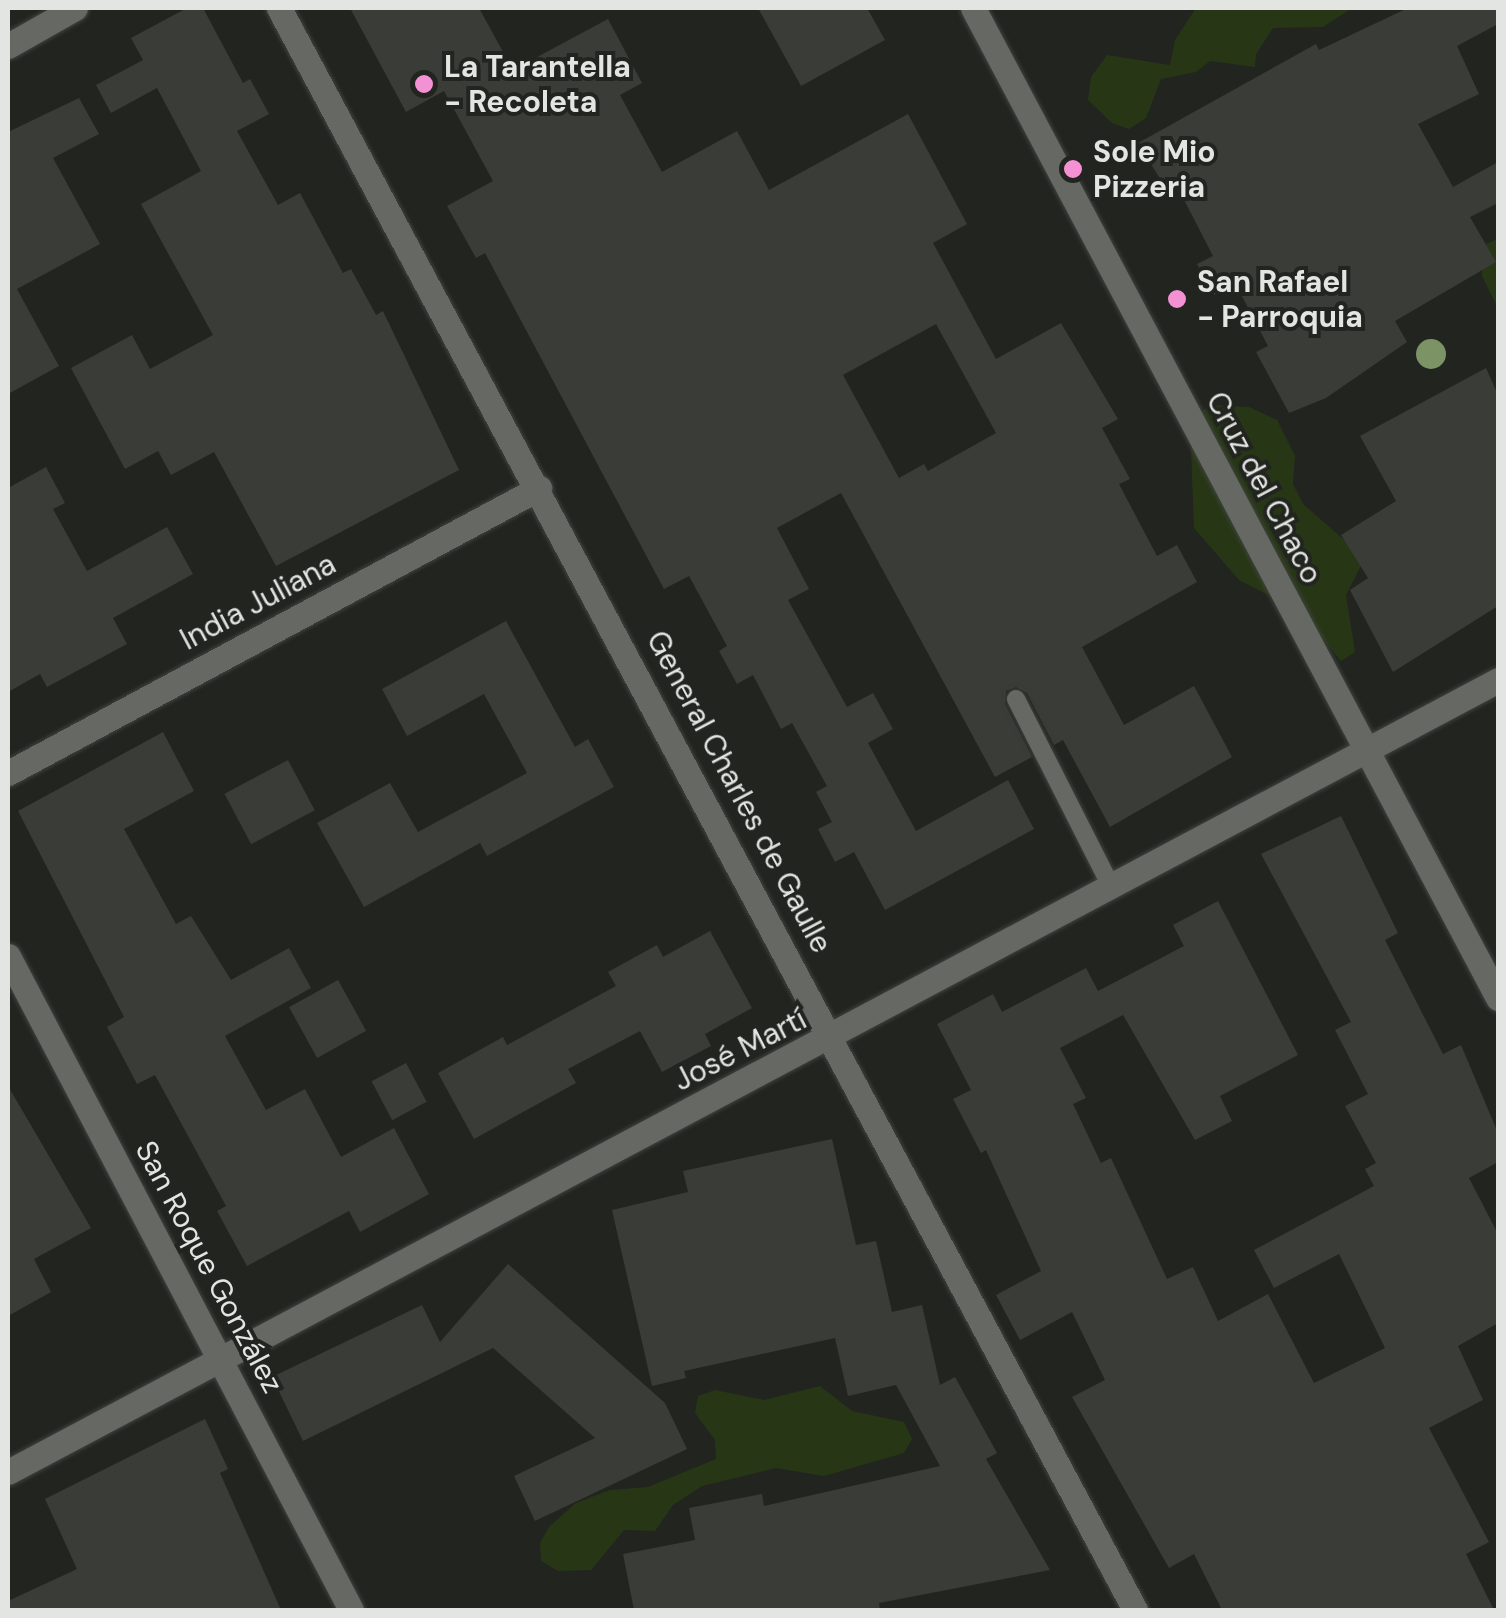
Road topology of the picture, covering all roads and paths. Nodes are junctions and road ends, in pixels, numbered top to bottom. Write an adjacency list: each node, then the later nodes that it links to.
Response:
1 (75, 8): 4 (street)
2 (279, 8): 5 (street, General Charles de Gaulle)
3 (972, 8): 8 (street, Cruz del Chaco)
4 (8, 46)
5 (539, 488): 9 (street, India Juliana); 13 (street, General Charles de Gaulle)
6 (1498, 680): 8 (street, José Martí)
7 (1016, 699): 10 (lane)
8 (1367, 750): 10 (street, José Martí); 12 (street, Cruz del Chaco)
9 (8, 773)
10 (1112, 888): 13 (street, José Martí)
11 (8, 956): 14 (street, San Roque González)
12 (1498, 998)
13 (834, 1038): 14 (street, José Martí); 17 (street, General Charles de Gaulle)
14 (220, 1356): 15 (street, José Martí); 16 (street, San Roque González)
15 (8, 1472)
16 (352, 1610)
17 (1135, 1610)

